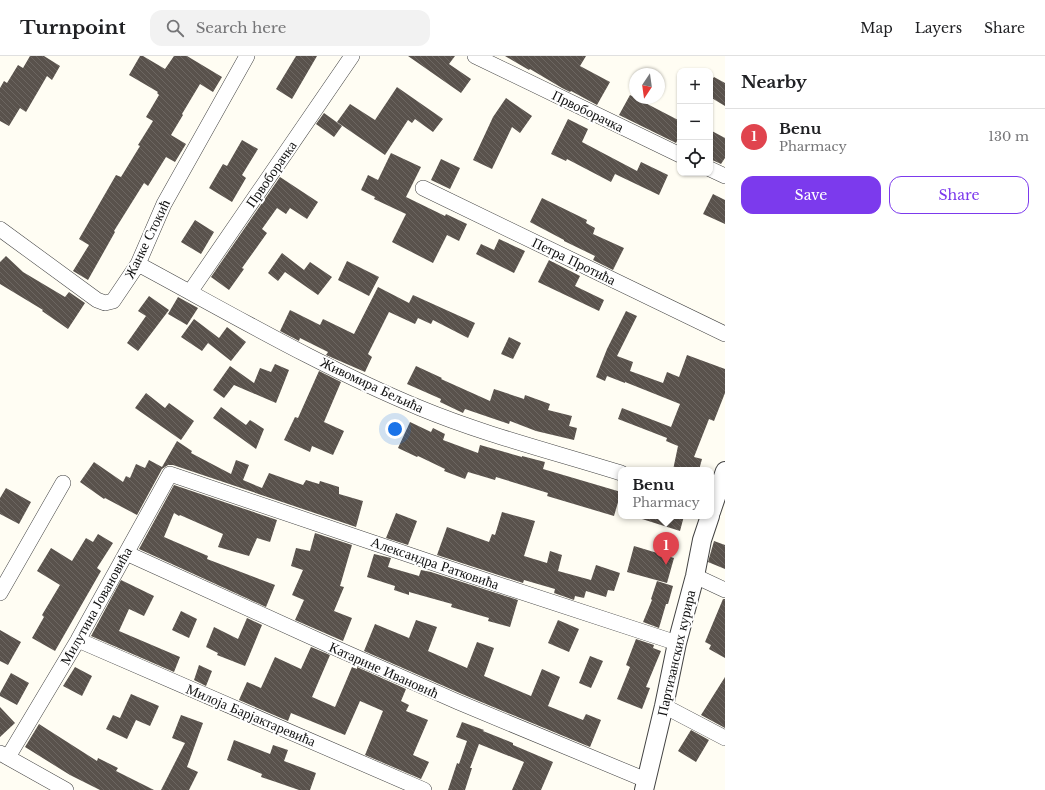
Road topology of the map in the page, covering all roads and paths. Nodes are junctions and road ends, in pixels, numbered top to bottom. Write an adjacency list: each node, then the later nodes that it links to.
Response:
1 (247, 56): 9 (street, Жанке Стокић)
2 (352, 56): 10 (street, Првоборачка)
3 (475, 56): 4 (street, Првоборачка)
4 (677, 154)
5 (713, 170): 6 (street)
6 (725, 176)
7 (423, 188): 11 (street, Петра Протића)
8 (0, 229): 9 (street, Жанке Стокић)
9 (138, 264): 10 (street, Живомира Бељића)
10 (190, 292): 12 (street, Живомира Бељића)
11 (725, 334)
12 (618, 472)
13 (724, 477): 16 (street, Партизанских курира)
14 (193, 481): 18 (street, Милутина Јовановића); 23 (street, Александра Ратковића)
15 (64, 483): 21 (street)
16 (714, 502)
17 (708, 519): 19 (street, Партизанских курира)
18 (126, 553): 22 (street, Милутина Јовановића); 27 (street, Катарине Ивановић)
19 (695, 576): 20 (street); 23 (street, Партизанских курира)
20 (725, 590)
21 (0, 593)
22 (78, 640): 26 (street, Милутина Јовановића); 29 (street, Милоја Барјактаревића)
23 (677, 643): 24 (street, Партизанских курира)
24 (664, 706): 25 (street); 27 (street, Партизанских курира)
25 (725, 738)
26 (4, 755): 28 (street, Милутина Јовановића)
27 (645, 785)
28 (66, 790)
29 (424, 790)

